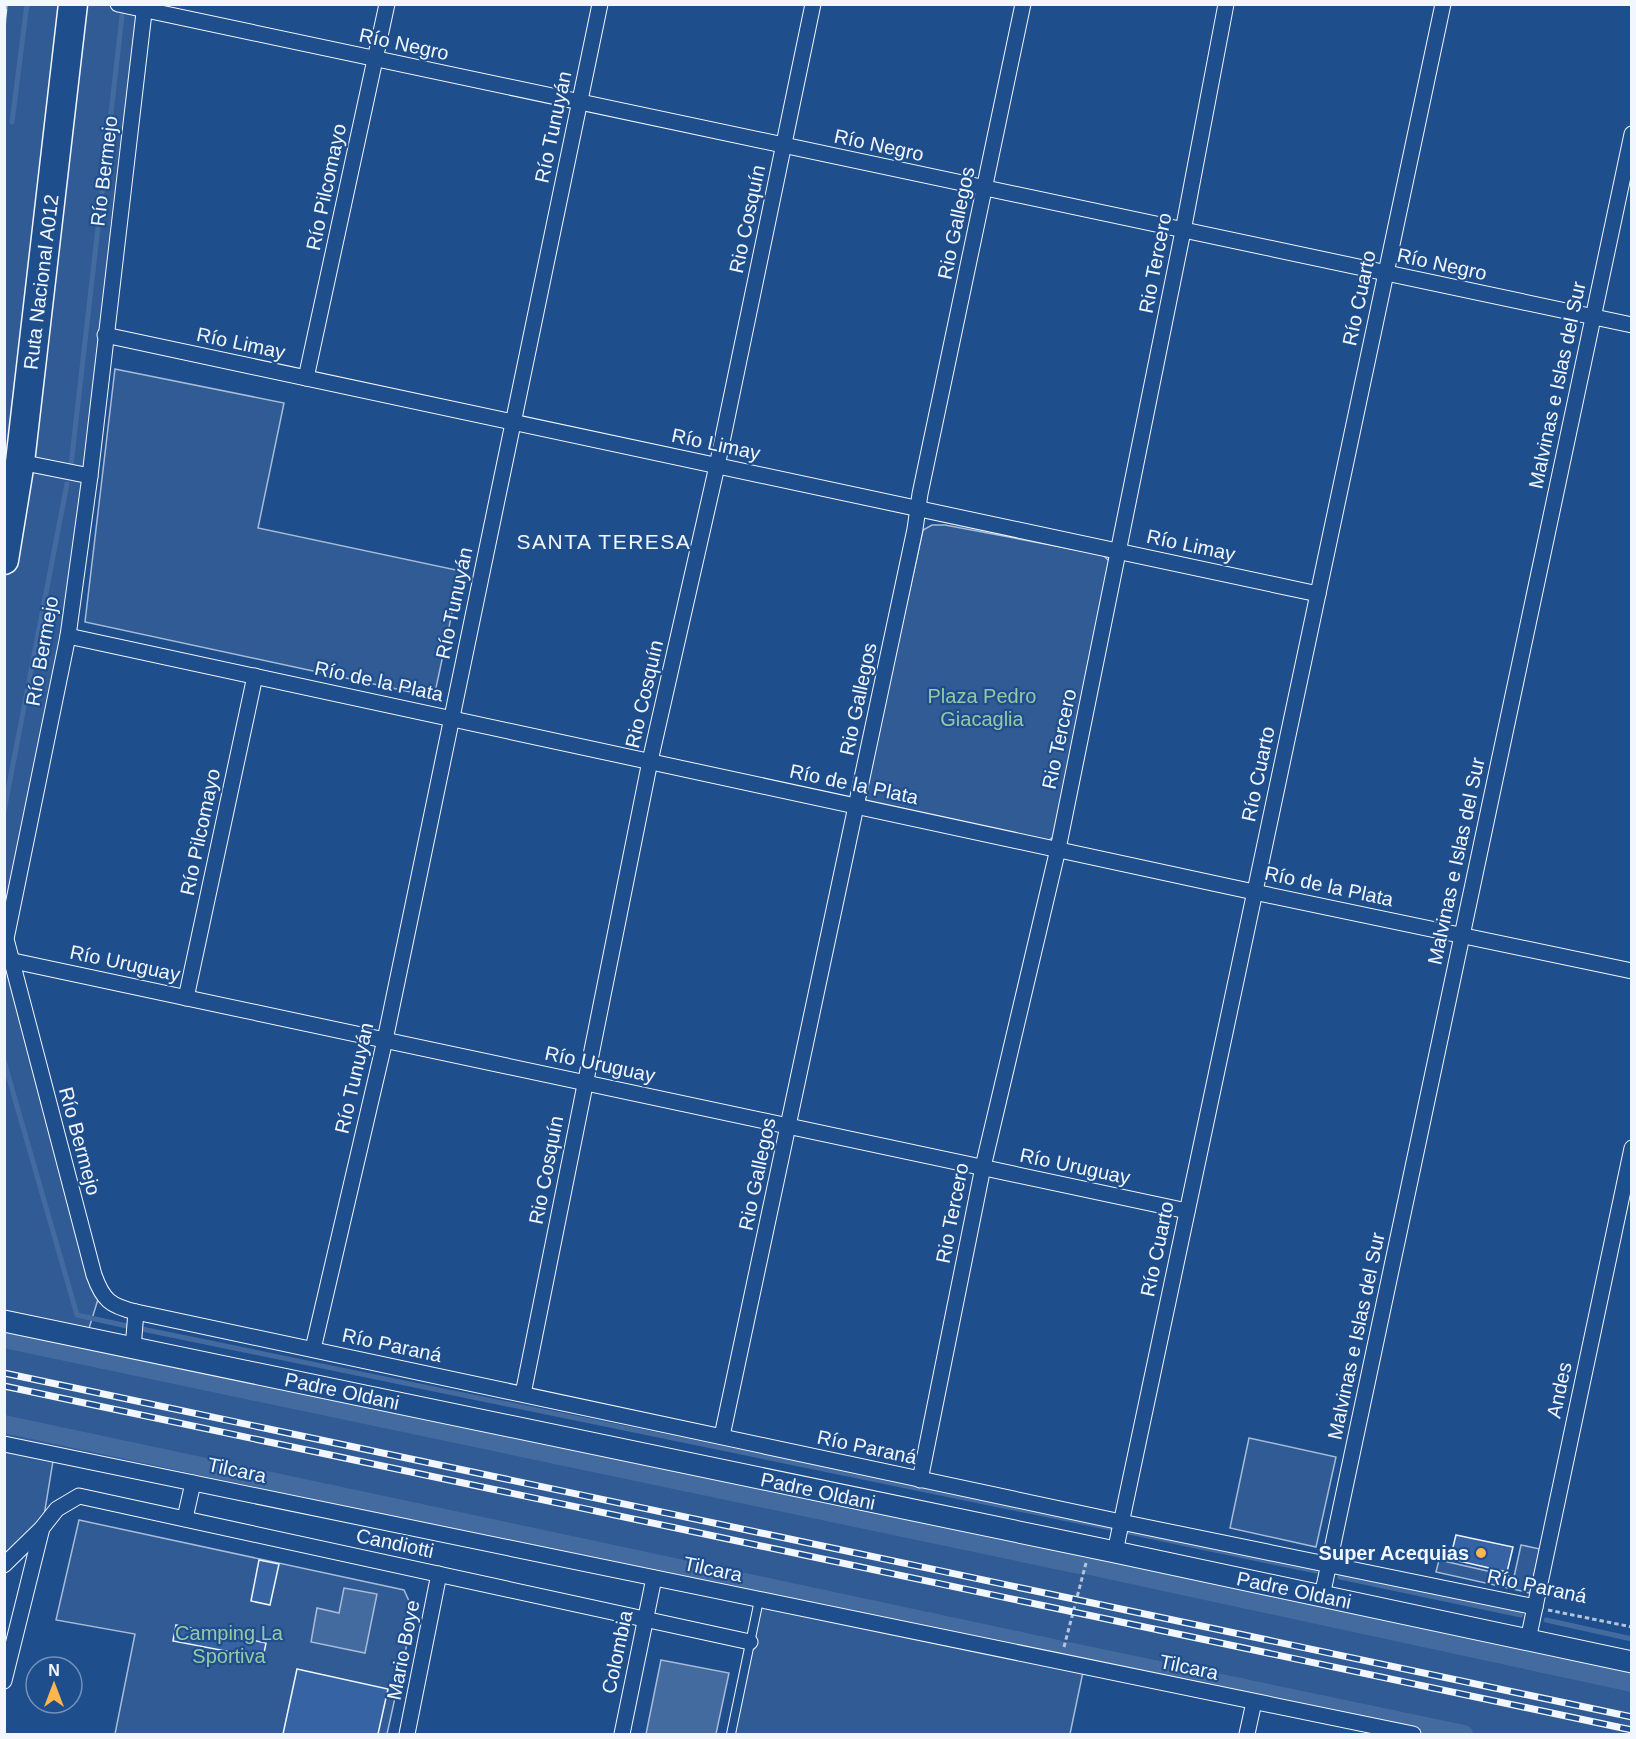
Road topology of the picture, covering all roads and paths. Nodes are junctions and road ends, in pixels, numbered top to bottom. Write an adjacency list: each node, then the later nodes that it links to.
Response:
1 (73, 4): 22 (highway, Ruta Nacional A012)
2 (118, 4): 9 (street, Río Negro)
3 (387, 4): 10 (street, Río Pilcomayo)
4 (600, 4): 11 (street, Río Tunuyán)
5 (813, 4): 13 (street, Rio Cosquín)
6 (1023, 4): 14 (street, Rio Gallegos)
7 (1226, 4): 15 (street, Rio Tercero)
8 (1443, 4): 16 (street, Río Cuarto)
9 (145, 7): 10 (street, Río Negro); 19 (street, Río Bermejo)
10 (375, 59): 11 (street, Río Negro); 20 (street, Río Pilcomayo)
11 (579, 103): 13 (street, Río Negro); 21 (street, Río Tunuyán)
12 (1632, 134): 17 (street, Malvinas e Islas del Sur)
13 (784, 146): 14 (street, Río Negro); 23 (street, Rio Cosquín)
14 (984, 188): 15 (street, Río Negro); 25 (street, Rio Gallegos)
15 (1183, 231): 16 (street, Río Negro); 26 (street, Rio Tercero)
16 (1385, 274): 17 (street, Río Negro); 28 (street, Río Cuarto)
17 (1593, 317): 18 (street, Río Negro); 36 (street, Malvinas e Islas del Sur)
18 (1632, 325)
19 (105, 336): 20 (street, Río Limay); 24 (street, Río Bermejo)
20 (306, 378): 21 (street, Río Limay)
21 (513, 423): 23 (street, Río Limay); 31 (street, Río Tunuyán)
22 (20, 462): 24 (street); 27 (highway, Ruta Nacional A012)
23 (717, 466): 25 (street, Río Limay); 32 (street, Rio Cosquín)
24 (90, 476): 29 (street, Río Bermejo)
25 (918, 509): 26 (street, Río Limay); 33 (street, Rio Gallegos)
26 (1119, 551): 28 (street, Río Limay); 34 (street, Rio Tercero)
27 (4, 560)
28 (1318, 594): 35 (street, Río Cuarto)
29 (68, 636): 30 (street, Río de la Plata); 37 (street, Río Bermejo)
30 (255, 676): 31 (street, Río de la Plata); 39 (street, Río Pilcomayo)
31 (452, 718): 32 (street, Río de la Plata); 40 (street, Río Tunuyán)
32 (650, 761): 33 (street, Río de la Plata); 41 (street, Rio Cosquín)
33 (856, 806): 34 (street, Río de la Plata); 42 (street, Rio Gallegos)
34 (1058, 849): 35 (street, Río de la Plata); 44 (street, Rio Tercero)
35 (1254, 892): 36 (street, Río de la Plata); 45 (street, Río Cuarto)
36 (1462, 936): 38 (street, Río de la Plata); 62 (street, Malvinas e Islas del Sur)
37 (7, 960): 39 (street, Río Uruguay); 46 (street, Río Bermejo)
38 (1632, 972)
39 (186, 998): 40 (street, Río Uruguay)
40 (385, 1040): 41 (street, Río Uruguay); 50 (street, Río Tunuyán)
41 (585, 1083): 42 (street, Río Uruguay); 51 (street, Rio Cosquín)
42 (788, 1126): 44 (street, Río Uruguay); 52 (street, Rio Gallegos)
43 (1632, 1149): 67 (street, Andes)
44 (983, 1167): 45 (street, Río Uruguay); 54 (street, Rio Tercero)
45 (1187, 1211): 57 (street, Río Cuarto)
46 (100, 1293): 47 (street, Río Paraná)
47 (136, 1312): 49 (street); 50 (street, Río Paraná)
48 (4, 1321): 49 (main road, Padre Oldani)
49 (133, 1348): 59 (main road, Padre Oldani)
50 (313, 1349): 51 (street, Río Paraná)
51 (523, 1394): 52 (street, Río Paraná)
52 (722, 1436): 54 (street, Río Paraná)
53 (4, 1444): 55 (street, Tilcara)
54 (920, 1480): 57 (street, Río Paraná)
55 (193, 1483): 56 (street); 64 (street, Tilcara)
56 (185, 1518): 58 (street, Candiotti); 63 (street, Candiotti)
57 (1121, 1522): 60 (street, Río Cuarto); 62 (street, Río Paraná)
58 (42, 1528): 61 (street, Candiotti); 74 (street)
59 (1091, 1547): 60 (main road, Padre Oldani); 72 (path)
60 (1115, 1552): 65 (main road, Padre Oldani)
61 (4, 1565)
62 (1329, 1565): 65 (street, Malvinas e Islas del Sur); 67 (street, Río Paraná)
63 (439, 1574): 68 (street, Candiotti); 76 (street, Mario Boye)
64 (654, 1578): 66 (street, Tilcara); 68 (street, Colombia)
65 (1322, 1596): 70 (main road, Padre Oldani)
66 (759, 1599): 71 (lane); 72 (street, Tilcara)
67 (1535, 1607): 69 (path, Río Paraná); 70 (street, Andes)
68 (646, 1619): 71 (street, Candiotti); 77 (street, Colombia)
69 (1632, 1627)
70 (1528, 1640): 73 (main road, Padre Oldani)
71 (750, 1642): 78 (lane)
72 (1060, 1662): 75 (street, Tilcara)
73 (1632, 1662)
74 (4, 1681)
75 (1254, 1701): 79 (street); 80 (street, Tilcara)
76 (407, 1734)
77 (622, 1734)
78 (731, 1734)
79 (1247, 1734)
80 (1413, 1734)

